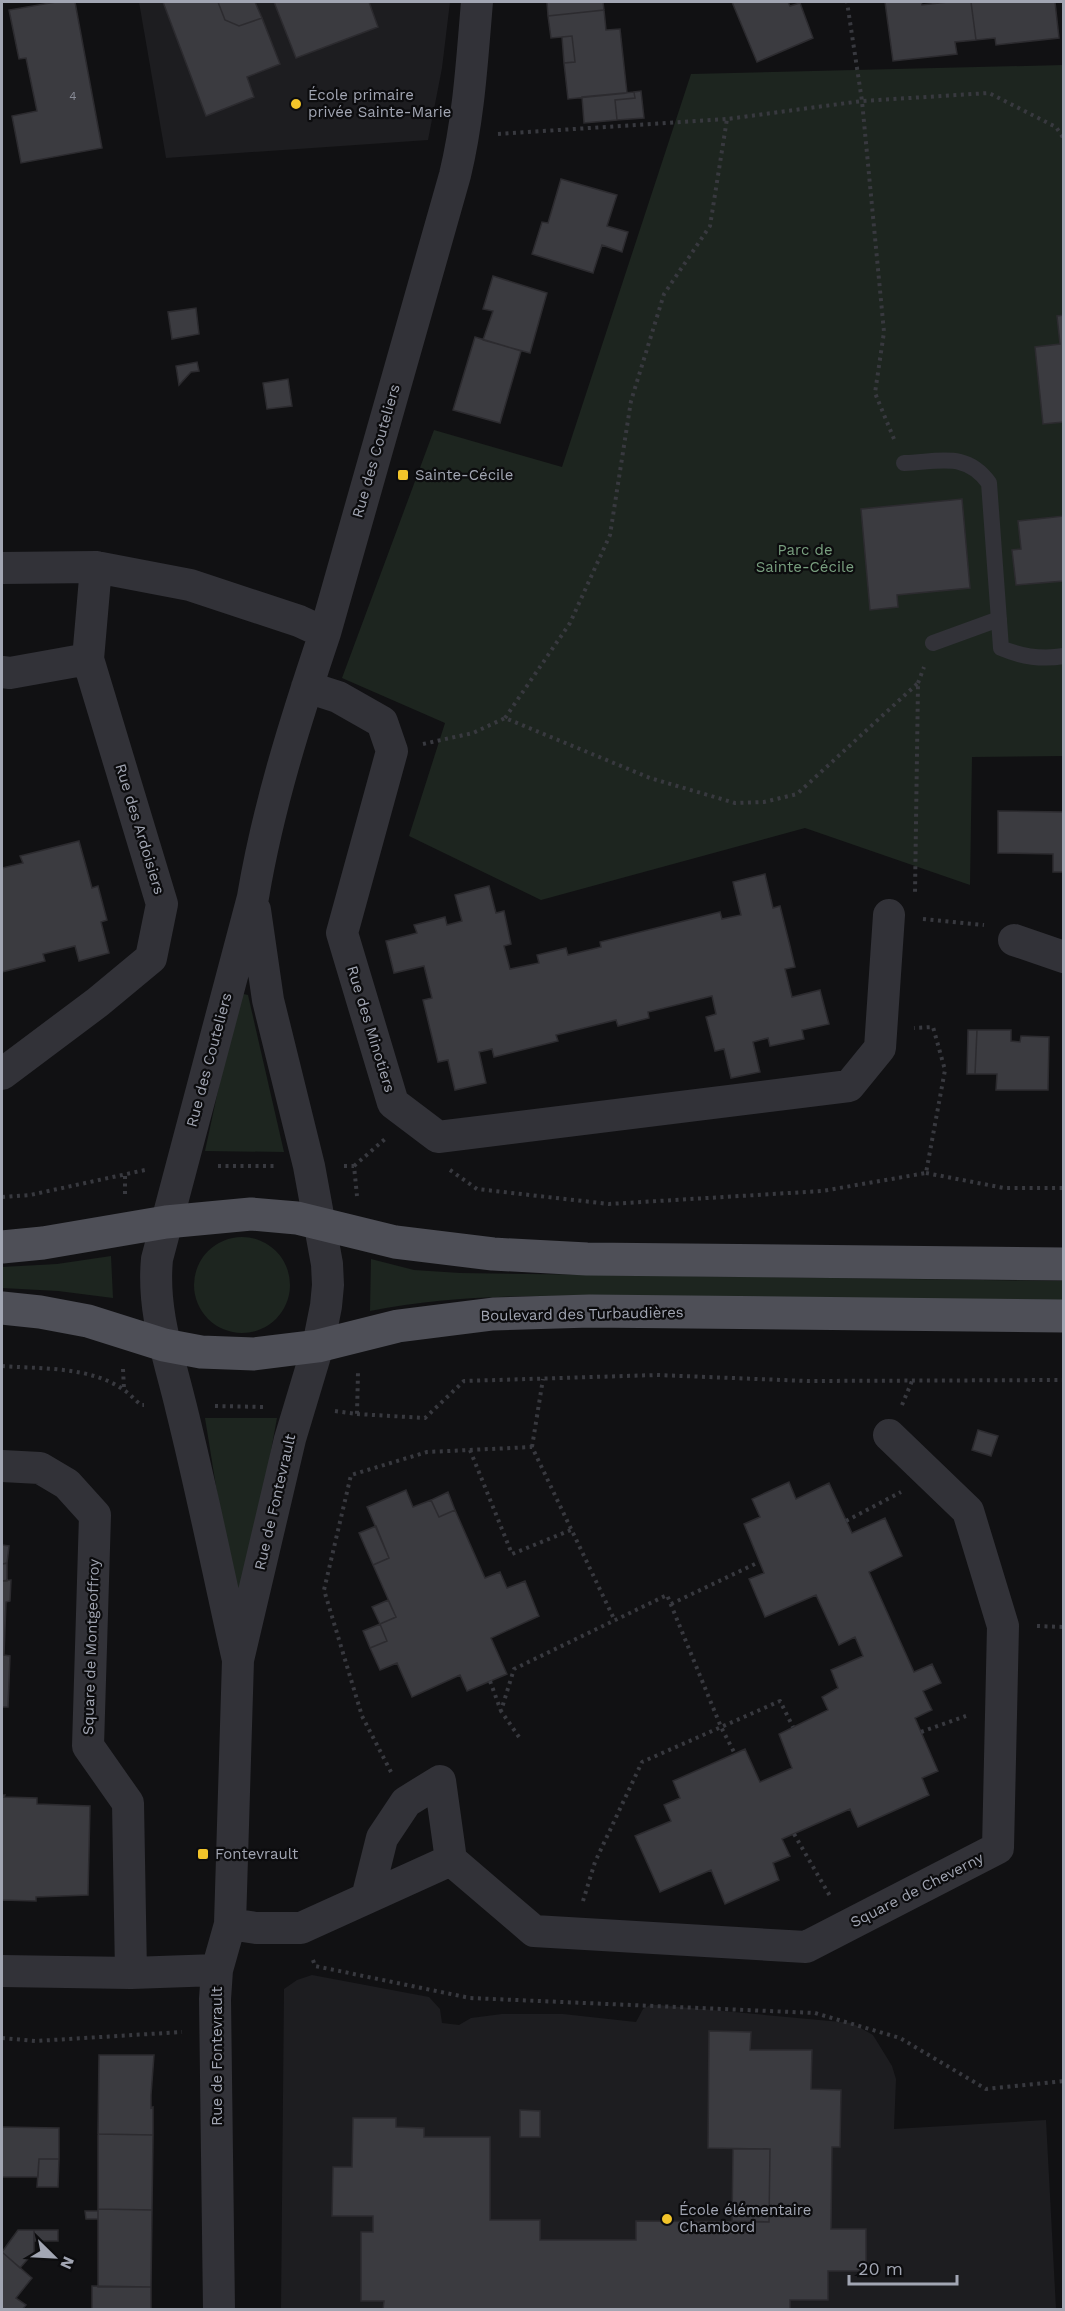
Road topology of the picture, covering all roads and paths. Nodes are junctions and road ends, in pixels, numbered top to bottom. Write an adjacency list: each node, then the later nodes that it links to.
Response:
1 (477, 2): 5 (street, Rue des Couteliers)
2 (847, 2): 3 (path)
3 (862, 101): 4 (path); 6 (path); 7 (path)
4 (727, 119): 5 (path); 17 (path)
5 (464, 136): 11 (street, Rue des Couteliers)
6 (1064, 139)
7 (904, 463): 10 (lane)
8 (96, 567): 9 (street); 11 (street); 14 (street, Rue des Ardoisiers)
9 (2, 568)
10 (999, 619): 12 (lane); 13 (lane)
11 (325, 633): 16 (street, Rue des Couteliers)
12 (933, 642)
13 (1064, 656)
14 (88, 658): 15 (street); 24 (street, Rue des Ardoisiers)
15 (2, 672)
16 (307, 687): 18 (street); 19 (street, Rue des Couteliers)
17 (505, 718): 18 (path); 20 (path)
18 (392, 751): 23 (street, Rue des Minotiers)
19 (253, 897): 27 (street, Rue des Couteliers); 28 (street, Rue des Couteliers)
20 (902, 917): 21 (path); 23 (street)
21 (1014, 940): 22 (street)
22 (1064, 957)
23 (881, 1030): 30 (path)
24 (2, 1074)
25 (386, 1138): 29 (path)
26 (441, 1163): 30 (path)
27 (180, 1166): 28 (path); 32 (path); 33 (street, Rue des Couteliers)
28 (309, 1166): 29 (path); 34 (street, Rue des Couteliers)
29 (354, 1166): 35 (path)
30 (926, 1173): 31 (path)
31 (1064, 1188)
32 (2, 1197)
33 (166, 1222): 34 (main road); 36 (main road); 41 (street)
34 (320, 1223): 35 (main road); 42 (street)
35 (360, 1233): 37 (main road)
36 (2, 1247)
37 (1064, 1264)
38 (2, 1308): 41 (main road, Boulevard des Turbaudières)
39 (1064, 1316): 40 (main road, Boulevard des Turbaudières)
40 (359, 1335): 42 (main road, Boulevard des Turbaudières); 48 (path)
41 (164, 1345): 42 (main road, Boulevard des Turbaudières); 46 (street, Rue de Fontevrault)
42 (318, 1346): 47 (street, Rue de Fontevrault)
43 (2, 1366): 46 (path)
44 (543, 1378): 45 (path); 48 (path); 50 (path)
45 (1064, 1380)
46 (181, 1405): 47 (path); 59 (street, Rue de Fontevrault)
47 (298, 1407): 48 (path); 59 (street, Rue de Fontevrault)
48 (357, 1414)
49 (890, 1435): 53 (street, Square de Cheverny)
50 (532, 1447): 51 (path); 55 (path)
51 (470, 1450): 55 (path); 68 (path)
52 (2, 1466): 78 (street, Square de Montgeoffroy)
53 (932, 1476): 54 (path); 61 (street, Square de Cheverny)
54 (846, 1521)
55 (571, 1530): 58 (path)
56 (759, 1562): 57 (path)
57 (671, 1604): 58 (path); 63 (path)
58 (615, 1621): 62 (path)
59 (238, 1660): 72 (street, Rue de Fontevrault)
60 (490, 1681): 62 (path)
61 (1002, 1703): 65 (path); 73 (street, Square de Cheverny)
62 (501, 1711): 66 (path)
63 (721, 1727): 64 (path); 67 (path); 75 (path)
64 (794, 1727)
65 (921, 1732)
66 (519, 1737)
67 (735, 1754)
68 (406, 1802): 70 (street); 71 (street)
69 (794, 1834): 73 (path)
70 (451, 1860): 71 (street); 75 (street, Square de Cheverny)
71 (367, 1898): 74 (street)
72 (230, 1924): 74 (street); 76 (street, Rue de Fontevrault)
73 (847, 1926): 75 (street, Square de Cheverny)
74 (301, 1928): 81 (path)
75 (573, 1933)
76 (217, 1970): 78 (street); 79 (street, Rue de Fontevrault)
77 (2, 1971): 78 (street)
78 (131, 1972)
79 (215, 2030): 80 (path); 82 (street, Rue de Fontevrault)
80 (2, 2038)
81 (1064, 2081)
82 (219, 2310)

